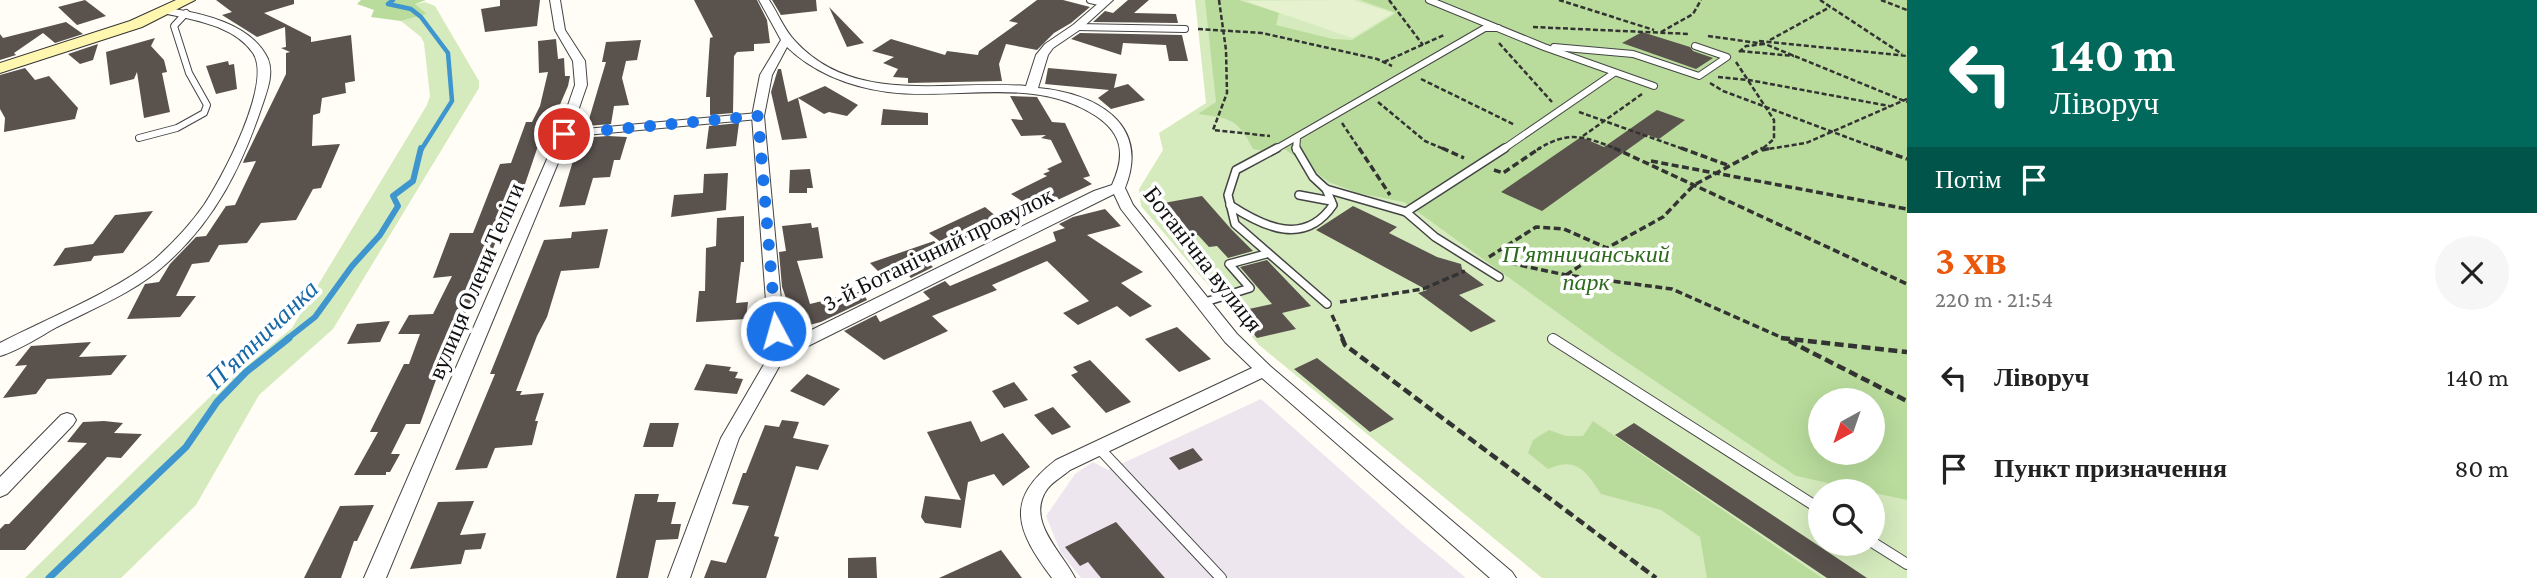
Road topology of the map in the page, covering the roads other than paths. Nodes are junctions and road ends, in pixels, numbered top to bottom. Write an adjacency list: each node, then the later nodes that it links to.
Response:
1 (555, 0): 18 (street, вулиця Олени Теліги)
2 (764, 0): 10 (street)
3 (1090, 0): 5 (lane)
4 (1429, 0): 8 (lane)
5 (1106, 2): 7 (street)
6 (187, 6): 13 (street); 19 (lane); 32 (street)
7 (1077, 27): 9 (lane); 16 (street)
8 (1498, 28): 11 (lane); 20 (lane)
9 (1185, 29)
10 (787, 40): 16 (street, Ботанічна вулиця); 17 (street)
11 (1544, 47): 12 (lane); 14 (lane)
12 (1695, 47)
13 (0, 68)
14 (1614, 73): 15 (lane); 26 (lane)
15 (1654, 86)
16 (1031, 90): 21 (street, Ботанічна вулиця)
17 (758, 116): 18 (lane); 33 (street)
18 (564, 134): 41 (street, вулиця Олени Теліги)
19 (139, 138)
20 (1297, 138): 22 (lane); 25 (lane)
21 (1118, 188): 29 (street, Ботанічна вулиця); 33 (street, 3-й Ботанічний провулок)
22 (1326, 190): 24 (lane); 26 (lane)
23 (1299, 195): 24 (lane)
24 (1331, 201): 25 (lane)
25 (1230, 205): 27 (lane)
26 (1404, 211): 28 (lane)
27 (1266, 254): 29 (lane); 30 (lane)
28 (1499, 277)
29 (1202, 303): 34 (street, Ботанічна вулиця)
30 (1327, 304)
31 (1553, 339): 38 (lane)
32 (0, 351)
33 (778, 354): 42 (street)
34 (1264, 370): 36 (street); 45 (street, Ботанічна вулиця)
35 (67, 420): 37 (street)
36 (1100, 448): 43 (street); 44 (lane)
37 (0, 489)
38 (1808, 501)
39 (1885, 550): 40 (lane)
40 (1907, 564)
41 (375, 578)
42 (678, 578)
43 (1064, 578)
44 (1222, 578)
45 (1505, 578)

